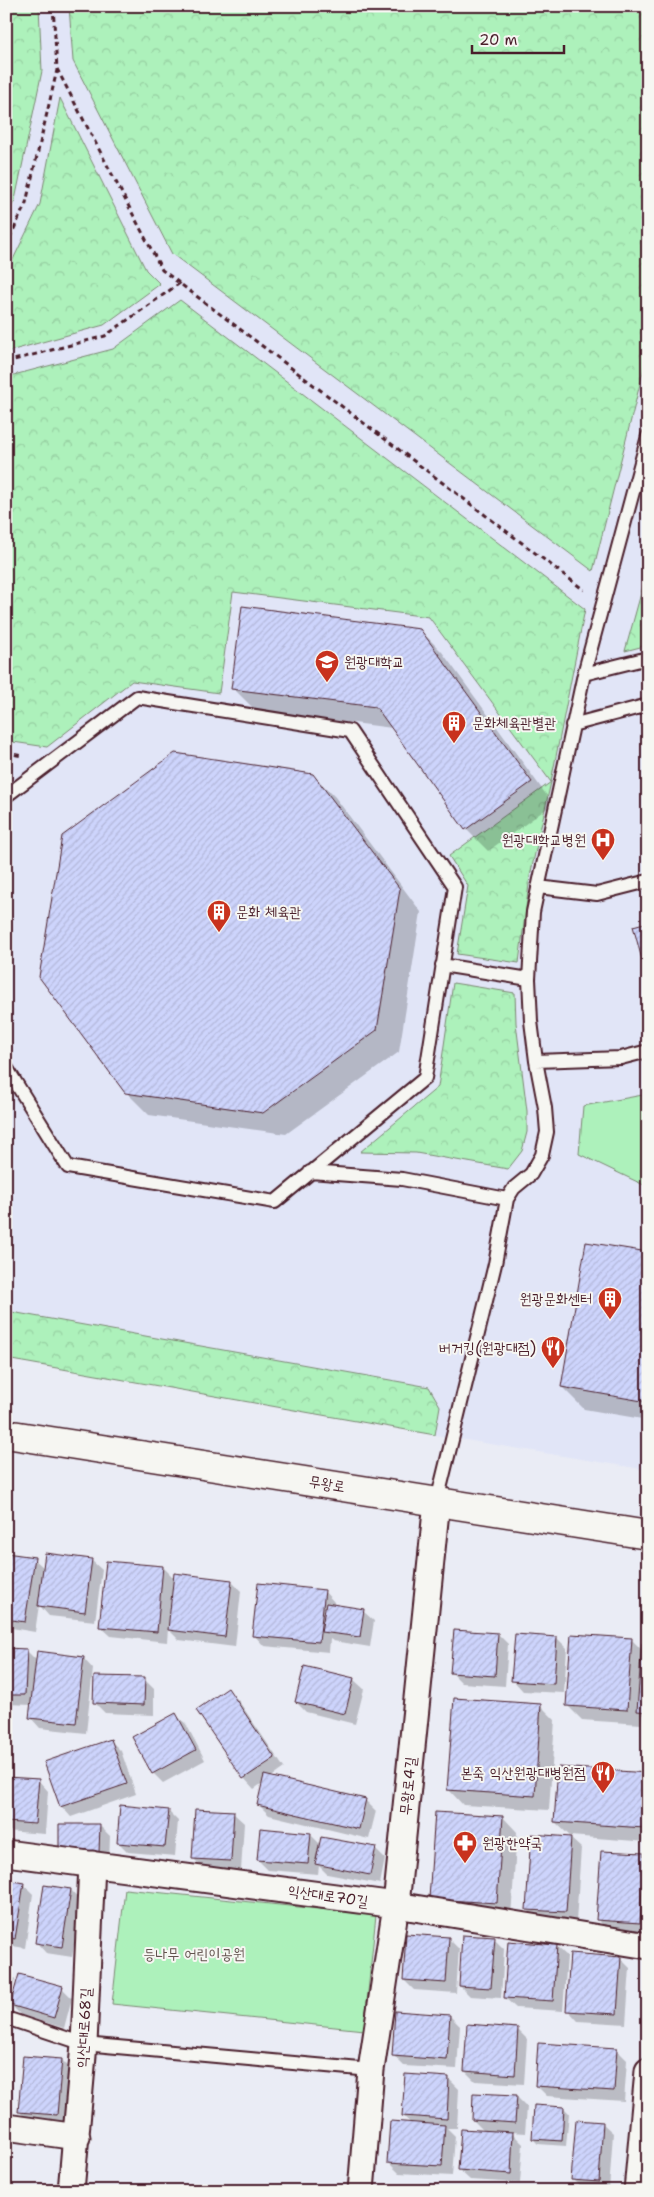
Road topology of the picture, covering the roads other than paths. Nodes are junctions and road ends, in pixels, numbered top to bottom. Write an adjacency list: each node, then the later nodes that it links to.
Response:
1 (648, 436): 3 (lane)
2 (648, 658): 3 (lane)
3 (584, 674): 5 (lane)
4 (648, 705): 5 (lane)
5 (572, 725): 8 (lane)
6 (6, 796): 9 (lane)
7 (648, 881): 8 (lane)
8 (538, 886): 10 (lane)
9 (442, 965): 10 (lane); 14 (lane)
10 (528, 979): 12 (lane)
11 (648, 1051): 12 (lane)
12 (536, 1061): 15 (lane)
13 (6, 1067): 14 (lane)
14 (310, 1172): 15 (lane)
15 (507, 1199): 17 (lane)
16 (6, 1434): 17 (street, 무왕로)
17 (437, 1501): 18 (street, 무왕로); 21 (street, 무왕로4길)
18 (648, 1535)
19 (6, 1853): 20 (street, 익산대로70길)
20 (92, 1864): 21 (street, 익산대로70길); 24 (street, 익산대로68길)
21 (396, 1905): 22 (street, 익산대로70길); 25 (street, 무왕로4길)
22 (648, 1946)
23 (6, 2018): 24 (lane)
24 (84, 2044): 25 (lane); 28 (street, 익산대로68길)
25 (371, 2070): 30 (street, 무왕로4길)
26 (648, 2071): 31 (street)
27 (6, 2127): 28 (street)
28 (77, 2137): 29 (street, 익산대로68길)
29 (71, 2191)
30 (361, 2191)
31 (637, 2191)

